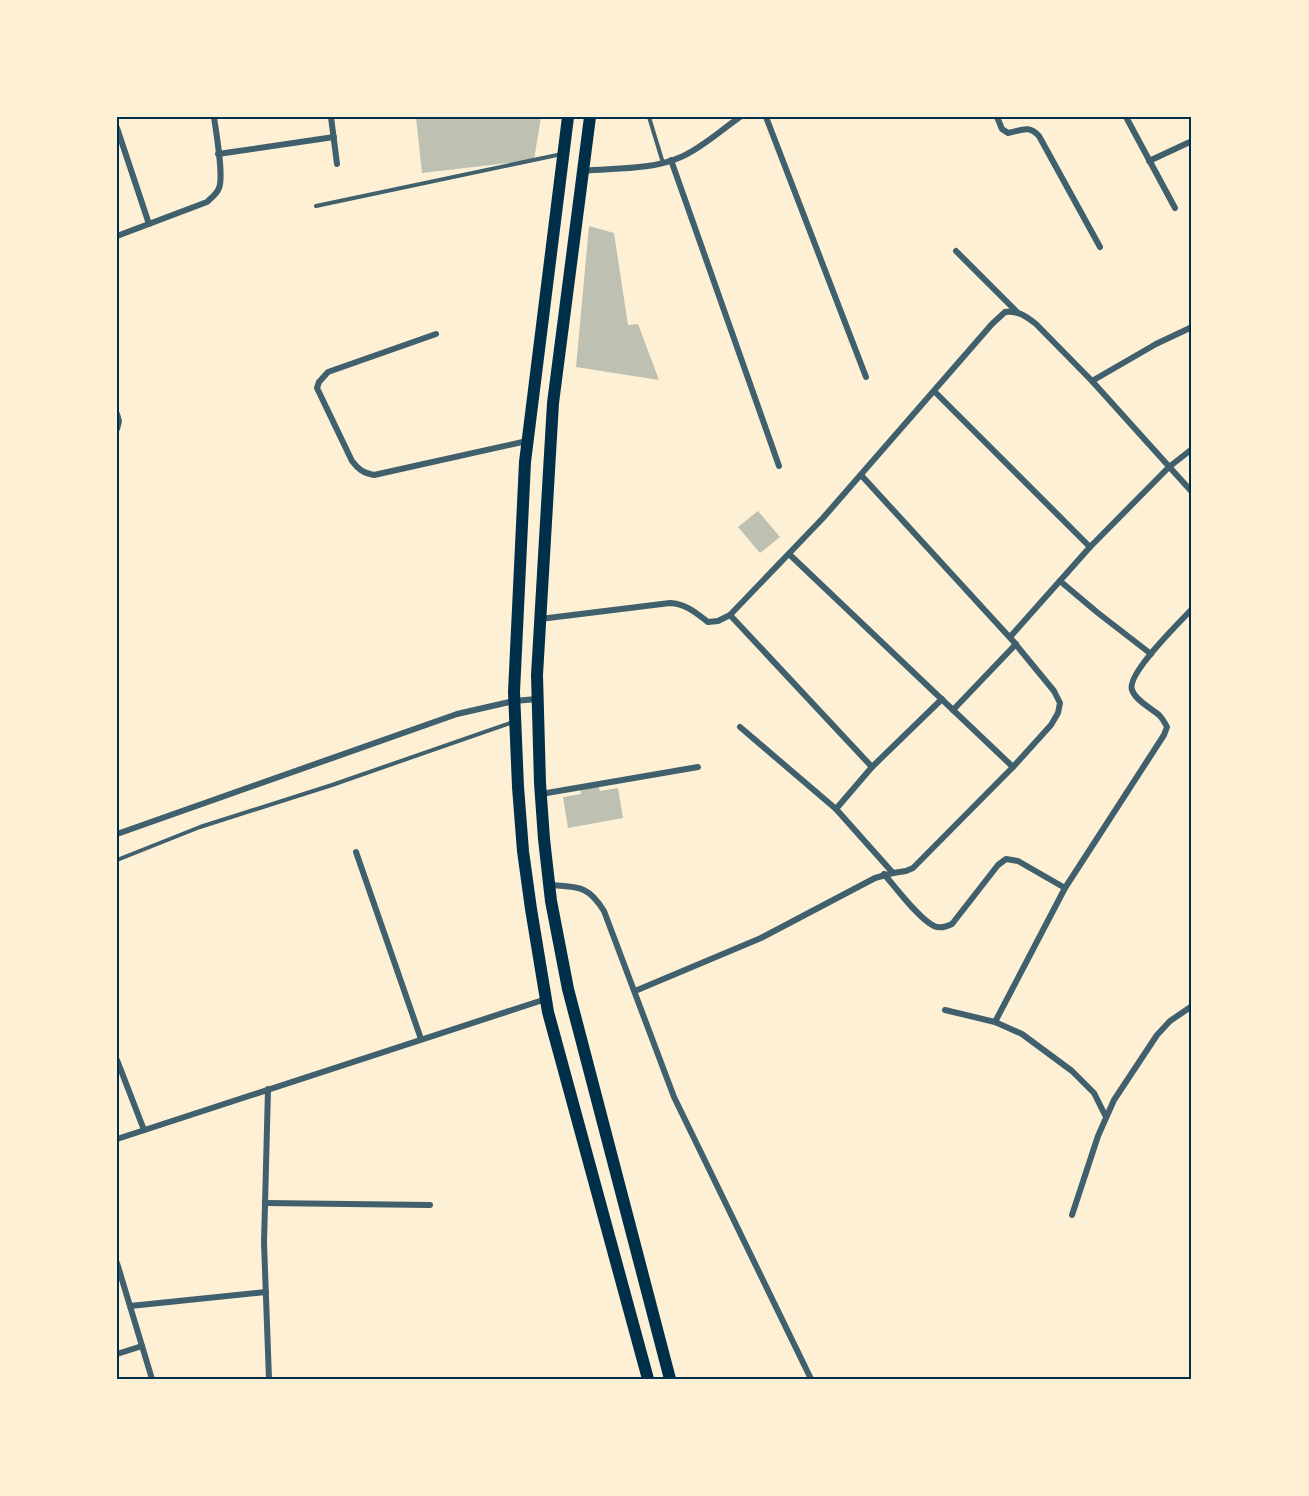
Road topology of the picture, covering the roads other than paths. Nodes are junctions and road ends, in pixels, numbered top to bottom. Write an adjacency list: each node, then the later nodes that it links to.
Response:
1 (214, 117): 13 (street)
2 (331, 117): 11 (street)
3 (568, 117): 14 (highway)
4 (590, 117): 19 (highway)
5 (649, 117): 17 (lane)
6 (740, 117): 15 (street)
7 (766, 117): 29 (street)
8 (997, 117): 24 (street)
9 (1126, 117): 16 (street)
10 (117, 128): 22 (street)
11 (333, 137): 13 (street); 18 (street)
12 (1192, 141): 16 (street)
13 (218, 154): 22 (street)
14 (564, 154): 20 (lane); 34 (highway)
15 (672, 160): 17 (street); 36 (street)
16 (1149, 161): 21 (street)
17 (663, 163): 19 (street)
18 (336, 164)
19 (583, 171): 45 (highway)
20 (316, 206)
21 (1175, 208)
22 (149, 224): 23 (street)
23 (117, 236)
24 (1100, 247)
25 (956, 251): 26 (street)
26 (1017, 313): 30 (street); 31 (street)
27 (1192, 327): 30 (street)
28 (436, 334): 34 (street)
29 (867, 377)
30 (1092, 381): 37 (street)
31 (934, 391): 38 (street); 40 (street)
32 (117, 414): 33 (street)
33 (117, 429)
34 (528, 440): 51 (highway)
35 (1192, 449): 37 (street)
36 (779, 466)
37 (1168, 467): 39 (street); 40 (street)
38 (861, 475): 41 (street); 46 (street)
39 (1192, 492)
40 (1090, 547): 42 (street)
41 (789, 554): 44 (street); 50 (street)
42 (1060, 581): 46 (street); 48 (street)
43 (1192, 609): 48 (street)
44 (730, 615): 45 (street); 56 (street)
45 (540, 619): 49 (highway)
46 (1010, 637): 47 (street)
47 (1016, 645): 52 (street); 57 (street)
48 (1151, 654): 66 (street)
49 (537, 699): 51 (street); 58 (highway)
50 (942, 699): 52 (street); 56 (street)
51 (514, 701): 53 (highway); 60 (street)
52 (953, 710): 57 (street)
53 (515, 721): 62 (lane); 68 (highway)
54 (740, 727): 59 (street)
55 (698, 767): 58 (street)
56 (872, 767): 59 (street)
57 (1013, 767): 63 (street)
58 (541, 794): 65 (highway)
59 (836, 809): 63 (street)
60 (117, 834)
61 (356, 852): 72 (street)
62 (117, 860)
63 (893, 873): 64 (street)
64 (884, 874): 66 (street); 67 (street)
65 (549, 885): 67 (street); 89 (highway)
66 (1065, 888): 71 (street)
67 (634, 991): 90 (street)
68 (546, 999): 72 (street); 88 (highway)
69 (1192, 1006): 75 (street)
70 (945, 1010): 71 (street)
71 (995, 1022): 75 (street)
72 (421, 1039): 74 (street)
73 (117, 1060): 76 (street)
74 (268, 1089): 76 (street); 78 (street)
75 (1106, 1117): 80 (street)
76 (144, 1130): 77 (street)
77 (117, 1139)
78 (265, 1203): 79 (street); 82 (street)
79 (430, 1204)
80 (1072, 1215)
81 (117, 1263): 83 (street)
82 (266, 1292): 83 (street); 87 (street)
83 (130, 1306): 84 (street)
84 (142, 1346): 85 (street); 86 (street)
85 (117, 1354)
86 (152, 1379)
87 (269, 1379)
88 (648, 1379)
89 (670, 1379)
90 (811, 1379)

